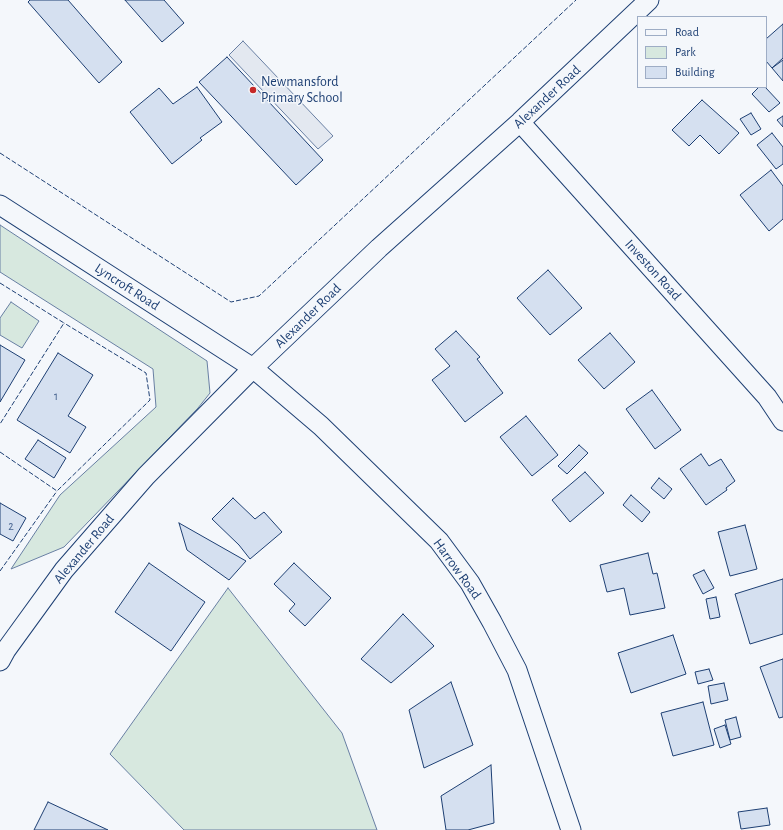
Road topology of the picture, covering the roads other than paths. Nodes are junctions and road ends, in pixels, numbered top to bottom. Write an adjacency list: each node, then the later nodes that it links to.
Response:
1 (648, 0): 2 (street, Alexander Road)
2 (520, 122): 4 (street, Alexander Road); 5 (street, Investon Road)
3 (0, 205): 4 (street, Lyncroft Road)
4 (253, 368): 6 (street, Alexander Road); 7 (street, Harrow Road)
5 (783, 421)
6 (2, 652)
7 (571, 830)

